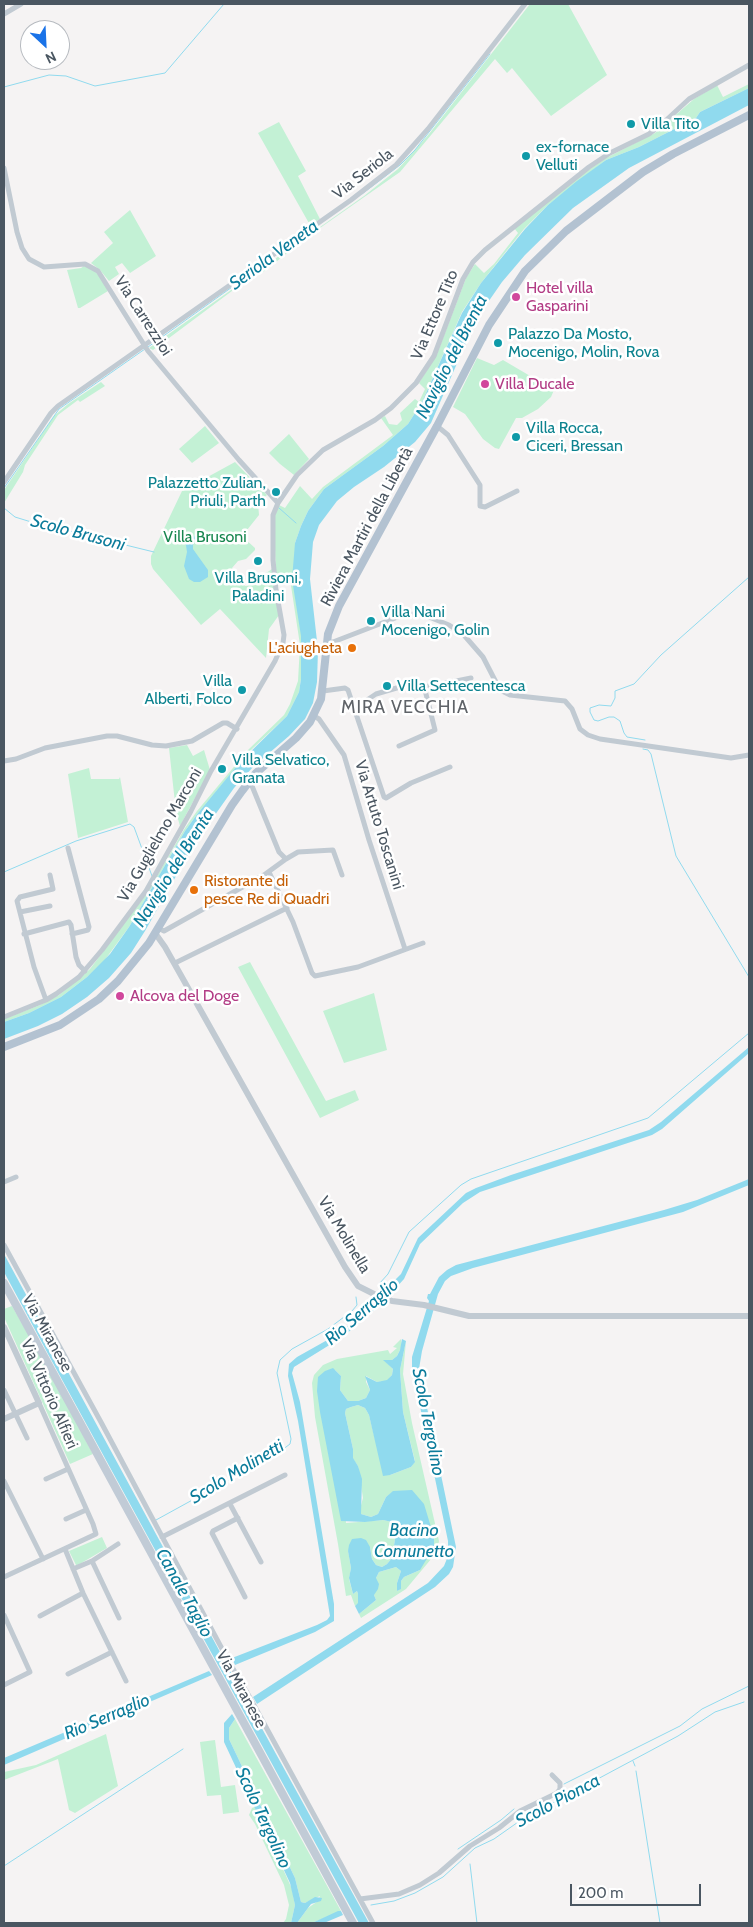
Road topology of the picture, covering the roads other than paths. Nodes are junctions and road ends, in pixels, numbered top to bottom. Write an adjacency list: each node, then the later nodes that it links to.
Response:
1 (20, 4): 3 (street)
2 (525, 4): 7 (street, Via Seriola)
3 (4, 14)
4 (749, 65): 11 (street, Via Ettore Tito)
5 (749, 115): 8 (main road, Riviera Martiri della Libertà)
6 (4, 168): 7 (street, Via Carrezzioi)
7 (145, 347): 9 (street, Via Seriola); 11 (street, Via Carrezzioi)
8 (437, 426): 10 (street); 12 (main road, Riviera Martiri della Libertà)
9 (4, 482)
10 (517, 491)
11 (278, 503): 18 (street, Via Ettore Tito)
12 (327, 643): 15 (main road, Riviera Martiri della Libertà); 20 (street)
13 (471, 678): 14 (street)
14 (424, 686): 16 (street); 19 (street)
15 (323, 691): 16 (street); 17 (main road, Riviera Martiri della Libertà)
16 (355, 708): 22 (street)
17 (314, 716): 23 (main road, Riviera Martiri della Libertà); 36 (street, Via Artuto Toscanini)
18 (237, 729): 21 (street); 38 (street, Via Guglielmo Marconi)
19 (399, 746)
20 (749, 755)
21 (4, 761)
22 (450, 767)
23 (249, 782): 25 (street); 32 (main road, Riviera Martiri della Libertà)
24 (68, 848): 34 (street)
25 (286, 859): 26 (street); 28 (street)
26 (269, 872): 30 (street); 32 (street)
27 (50, 875): 31 (street)
28 (342, 876)
29 (50, 906): 31 (street)
30 (287, 908): 36 (street); 37 (street)
31 (20, 912): 33 (street)
32 (159, 933): 37 (street, Via Molinella); 41 (main road, Riviera Martiri della Libertà)
33 (24, 934): 34 (street); 39 (street)
34 (72, 934): 38 (street)
35 (423, 943): 36 (street)
36 (405, 949)
37 (175, 963): 46 (street, Via Molinella)
38 (85, 971): 39 (street, Via Guglielmo Marconi)
39 (46, 1000): 40 (street, Via Guglielmo Marconi)
40 (4, 1017)
41 (4, 1047)
42 (16, 1177): 43 (street)
43 (4, 1182)
44 (4, 1245): 63 (street)
45 (4, 1284): 82 (main road, Via Miranese)
46 (749, 1316)
47 (4, 1330): 49 (street, Via Vittorio Alfieri)
48 (4, 1390): 50 (street)
49 (39, 1404): 50 (street); 53 (street, Via Vittorio Alfieri)
50 (15, 1414): 51 (street); 52 (street)
51 (4, 1419)
52 (26, 1438)
53 (68, 1469): 55 (street, Via Vittorio Alfieri); 60 (street, Via Vittorio Alfieri)
54 (285, 1474): 59 (street)
55 (46, 1479)
56 (4, 1481): 57 (street)
57 (10, 1494): 58 (street); 66 (street)
58 (4, 1497)
59 (230, 1504): 61 (street); 63 (street)
60 (86, 1510): 62 (street); 65 (street, Via Vittorio Alfieri)
61 (238, 1518): 68 (street); 72 (street)
62 (66, 1519)
63 (162, 1537): 81 (street)
64 (118, 1544): 67 (street)
65 (65, 1549): 66 (street); 69 (street)
66 (43, 1559): 70 (street)
67 (92, 1561): 69 (street); 75 (street)
68 (261, 1562)
69 (74, 1569): 71 (street)
70 (4, 1577)
71 (83, 1593): 74 (street); 76 (street)
72 (245, 1597)
73 (4, 1615): 79 (street)
74 (40, 1616)
75 (119, 1618)
76 (112, 1652): 77 (street); 78 (street)
77 (68, 1674)
78 (126, 1681)
79 (4, 1685)
80 (552, 1775): 81 (street)
81 (360, 1899): 83 (street)
82 (353, 1923)
83 (373, 1923)

